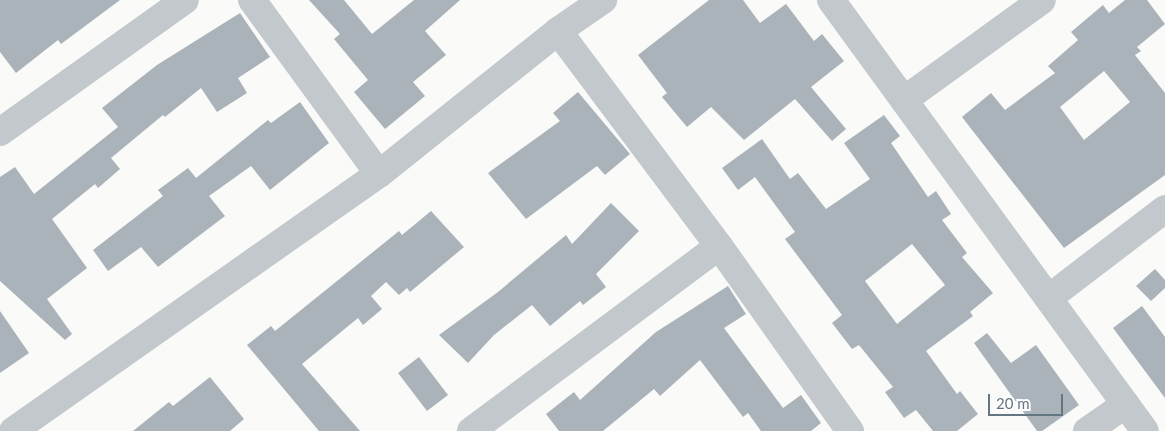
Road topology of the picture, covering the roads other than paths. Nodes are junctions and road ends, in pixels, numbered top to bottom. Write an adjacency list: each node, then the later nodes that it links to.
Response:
1 (185, 0): 8 (street)
2 (252, 0): 9 (street)
3 (603, 0): 6 (street)
4 (831, 0): 7 (street)
5 (1042, 0): 7 (street)
6 (558, 31): 9 (street); 11 (street)
7 (904, 100): 12 (street)
8 (2, 127)
9 (379, 174): 14 (street)
10 (1165, 210): 12 (street)
11 (720, 246): 15 (street); 16 (street)
12 (1050, 297): 13 (street)
13 (1126, 404): 17 (street); 18 (street)
14 (13, 431)
15 (471, 431)
16 (850, 431)
17 (1087, 431)
18 (1145, 431)

